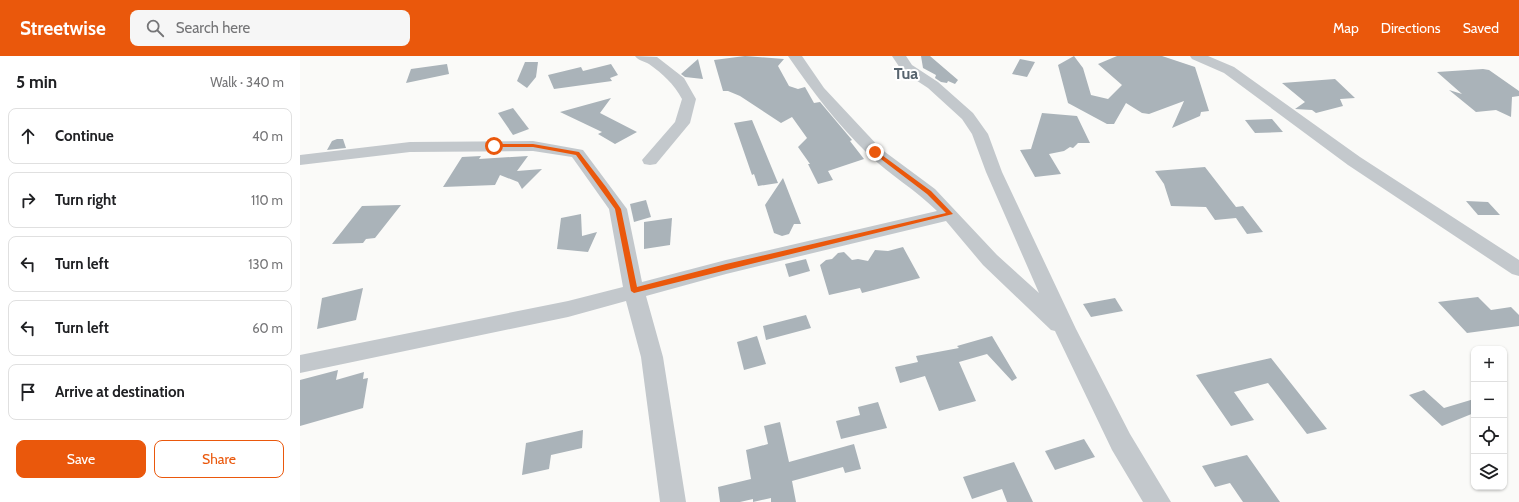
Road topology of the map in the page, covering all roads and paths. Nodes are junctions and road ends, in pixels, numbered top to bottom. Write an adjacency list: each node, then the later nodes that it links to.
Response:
1 (795, 56): 7 (street)
2 (899, 56): 10 (street)
3 (1197, 56): 8 (street)
4 (647, 57): 6 (street)
5 (300, 160): 9 (street)
6 (650, 160)
7 (950, 214): 9 (street); 10 (street)
8 (1515, 263)
9 (634, 291): 11 (street); 12 (street)
10 (1065, 329): 13 (street)
11 (300, 364)
12 (673, 502)
13 (1158, 502)

